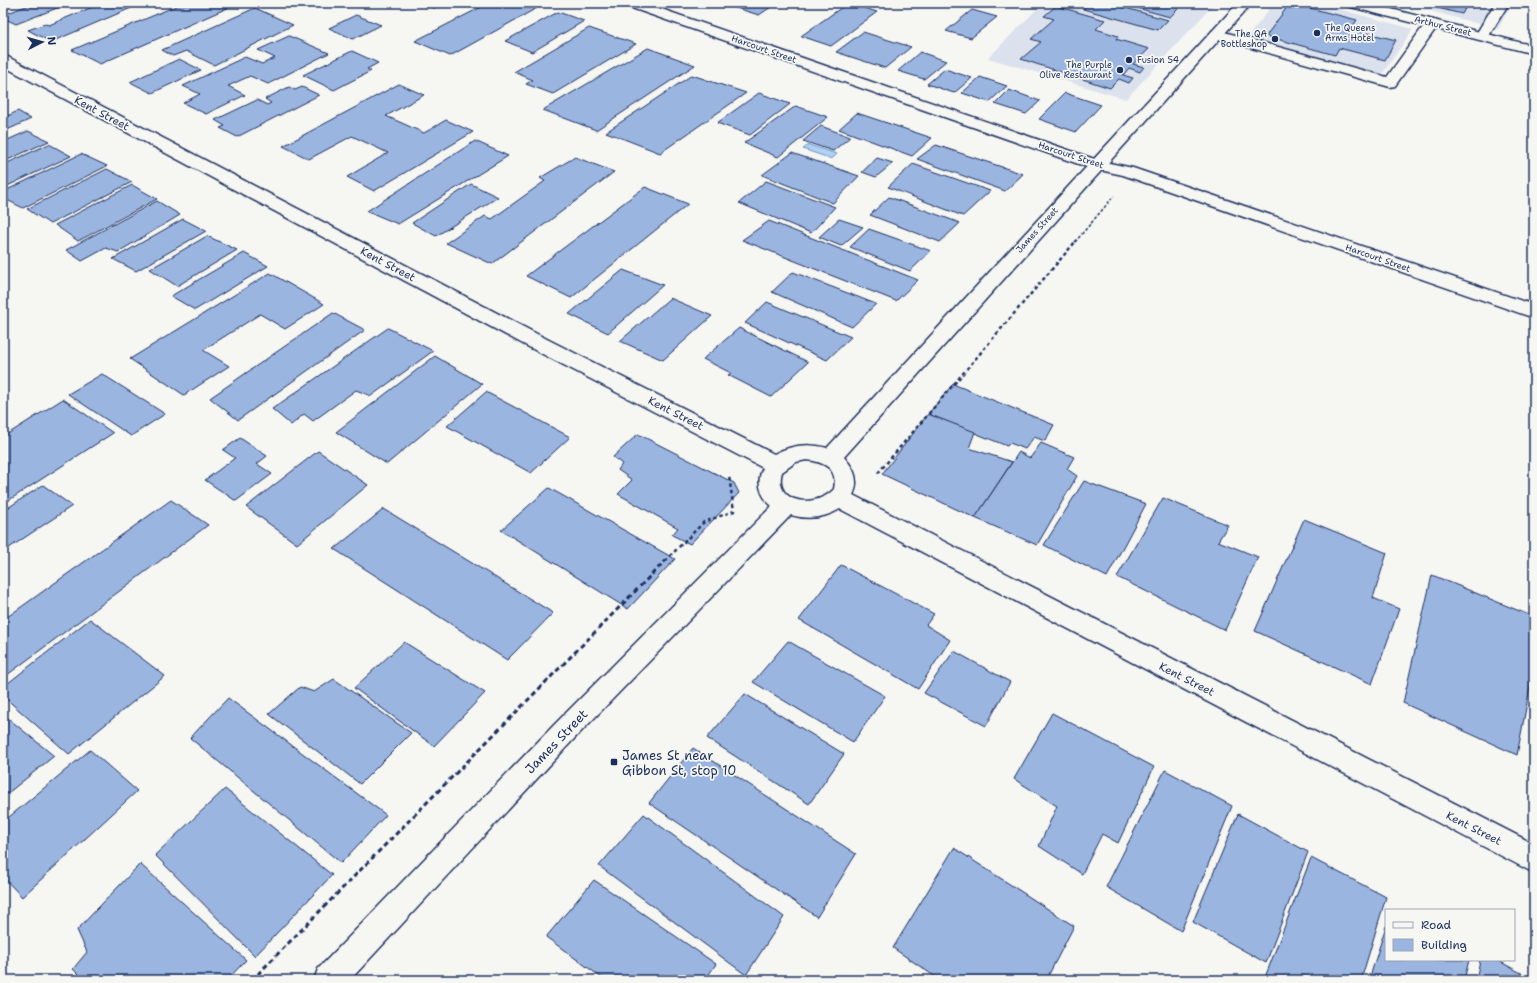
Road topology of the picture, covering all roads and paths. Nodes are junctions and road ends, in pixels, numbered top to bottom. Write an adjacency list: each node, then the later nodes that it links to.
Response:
1 (631, 3): 10 (street, Harcourt Street)
2 (1245, 3): 6 (street, James Street)
3 (1352, 3): 5 (street, Arthur Street)
4 (1502, 3): 7 (street)
5 (1432, 24): 6 (street); 7 (street, Arthur Street)
6 (1217, 34): 10 (street, James Street)
7 (1482, 36): 8 (street, Arthur Street)
8 (1534, 50)
9 (3, 60): 14 (street, Kent Street)
10 (1096, 165): 11 (street, Harcourt Street); 13 (street, James Street)
11 (1132, 173): 12 (street, Harcourt Street); 16 (path)
12 (1534, 312)
13 (831, 458): 14 (street); 17 (street)
14 (776, 465): 18 (street)
15 (729, 473): 20 (path)
16 (878, 473)
17 (839, 498): 18 (street); 19 (street, Kent Street)
18 (787, 505): 21 (street, James Street)
19 (1534, 859)
20 (252, 980)
21 (329, 980)

